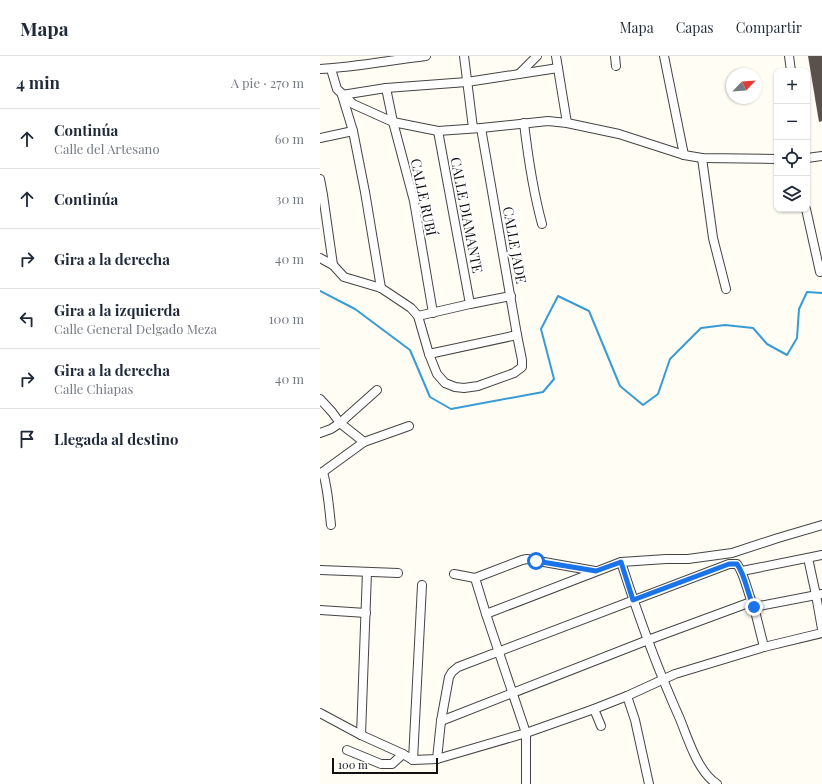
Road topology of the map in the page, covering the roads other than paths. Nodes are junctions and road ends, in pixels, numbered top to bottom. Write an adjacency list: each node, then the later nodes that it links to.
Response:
1 (426, 56): 12 (street)
2 (464, 56): 14 (street)
3 (537, 56): 13 (street)
4 (556, 56): 9 (street)
5 (615, 56): 8 (street)
6 (664, 56): 25 (street)
7 (788, 56): 10 (street)
8 (616, 66)
9 (558, 68): 13 (street); 19 (street)
10 (790, 68)
11 (320, 69): 12 (street)
12 (331, 69): 16 (street)
13 (519, 74): 14 (street)
14 (467, 82): 15 (street); 20 (street)
15 (386, 88): 16 (street); 17 (street, CALLE RUBÍ)
16 (342, 96): 17 (street); 22 (street)
17 (393, 122): 23 (street); 41 (street, CALLE RUBÍ)
18 (524, 123): 19 (street); 21 (street); 33 (street)
19 (567, 123): 25 (street)
20 (472, 128): 21 (street); 23 (street)
21 (481, 128): 39 (street, CALLE JADE)
22 (353, 131): 24 (street); 37 (street)
23 (438, 131): 40 (street, CALLE DIAMANTE)
24 (320, 138)
25 (684, 155): 27 (street)
26 (822, 156): 28 (street)
27 (702, 158): 29 (street); 38 (street)
28 (810, 158)
29 (774, 159)
30 (320, 179): 31 (street)
31 (322, 196): 35 (street)
32 (807, 212): 36 (street)
33 (542, 224)
34 (320, 258): 35 (street)
35 (333, 265): 37 (street)
36 (820, 272)
37 (381, 288): 42 (street)
38 (726, 289)
39 (511, 296): 40 (street); 43 (street, CALLE JADE)
40 (470, 304): 41 (street)
41 (433, 313): 42 (street)
42 (418, 316): 44 (street)
43 (517, 335): 44 (street); 44 (street, CALLE JADE)
44 (429, 354)
45 (377, 390): 47 (street)
46 (320, 399): 47 (street)
47 (340, 424): 49 (street); 50 (street)
48 (409, 426): 50 (street)
49 (320, 433)
50 (364, 442): 51 (street)
51 (322, 473): 52 (street)
52 (331, 525)
53 (822, 525): 56 (street)
54 (822, 555): 55 (street)
55 (808, 558): 59 (street); 65 (street)
56 (621, 562): 58 (street); 66 (street)
57 (320, 570): 60 (street)
58 (596, 571): 63 (street); 70 (street)
59 (742, 571): 66 (street); 67 (street)
60 (367, 572): 61 (street); 69 (street)
61 (398, 573)
62 (454, 574): 63 (street)
63 (475, 578): 70 (street)
64 (422, 585): 89 (street)
65 (819, 595): 67 (street); 71 (street)
66 (633, 600): 73 (street); 75 (street)
67 (753, 604): 73 (street); 74 (street)
68 (320, 610): 69 (street)
69 (366, 613): 85 (street)
70 (486, 614): 75 (street)
71 (822, 629)
72 (822, 633): 74 (street)
73 (648, 640): 76 (street); 77 (street)
74 (764, 648): 76 (street)
75 (499, 651): 77 (street); 82 (street)
76 (662, 680): 78 (street); 92 (street)
77 (513, 693): 82 (street); 84 (street)
78 (627, 696): 80 (street); 91 (street)
79 (320, 704): 81 (street)
80 (594, 709): 83 (street); 84 (street)
81 (320, 714): 85 (street)
82 (441, 720): 88 (street)
83 (601, 726)
84 (526, 733): 88 (street); 90 (street)
85 (361, 735): 87 (street)
86 (347, 750): 87 (street)
87 (403, 754): 89 (street)
88 (437, 759): 89 (street)
89 (413, 760)
90 (526, 784)
91 (649, 784)
92 (717, 784)

